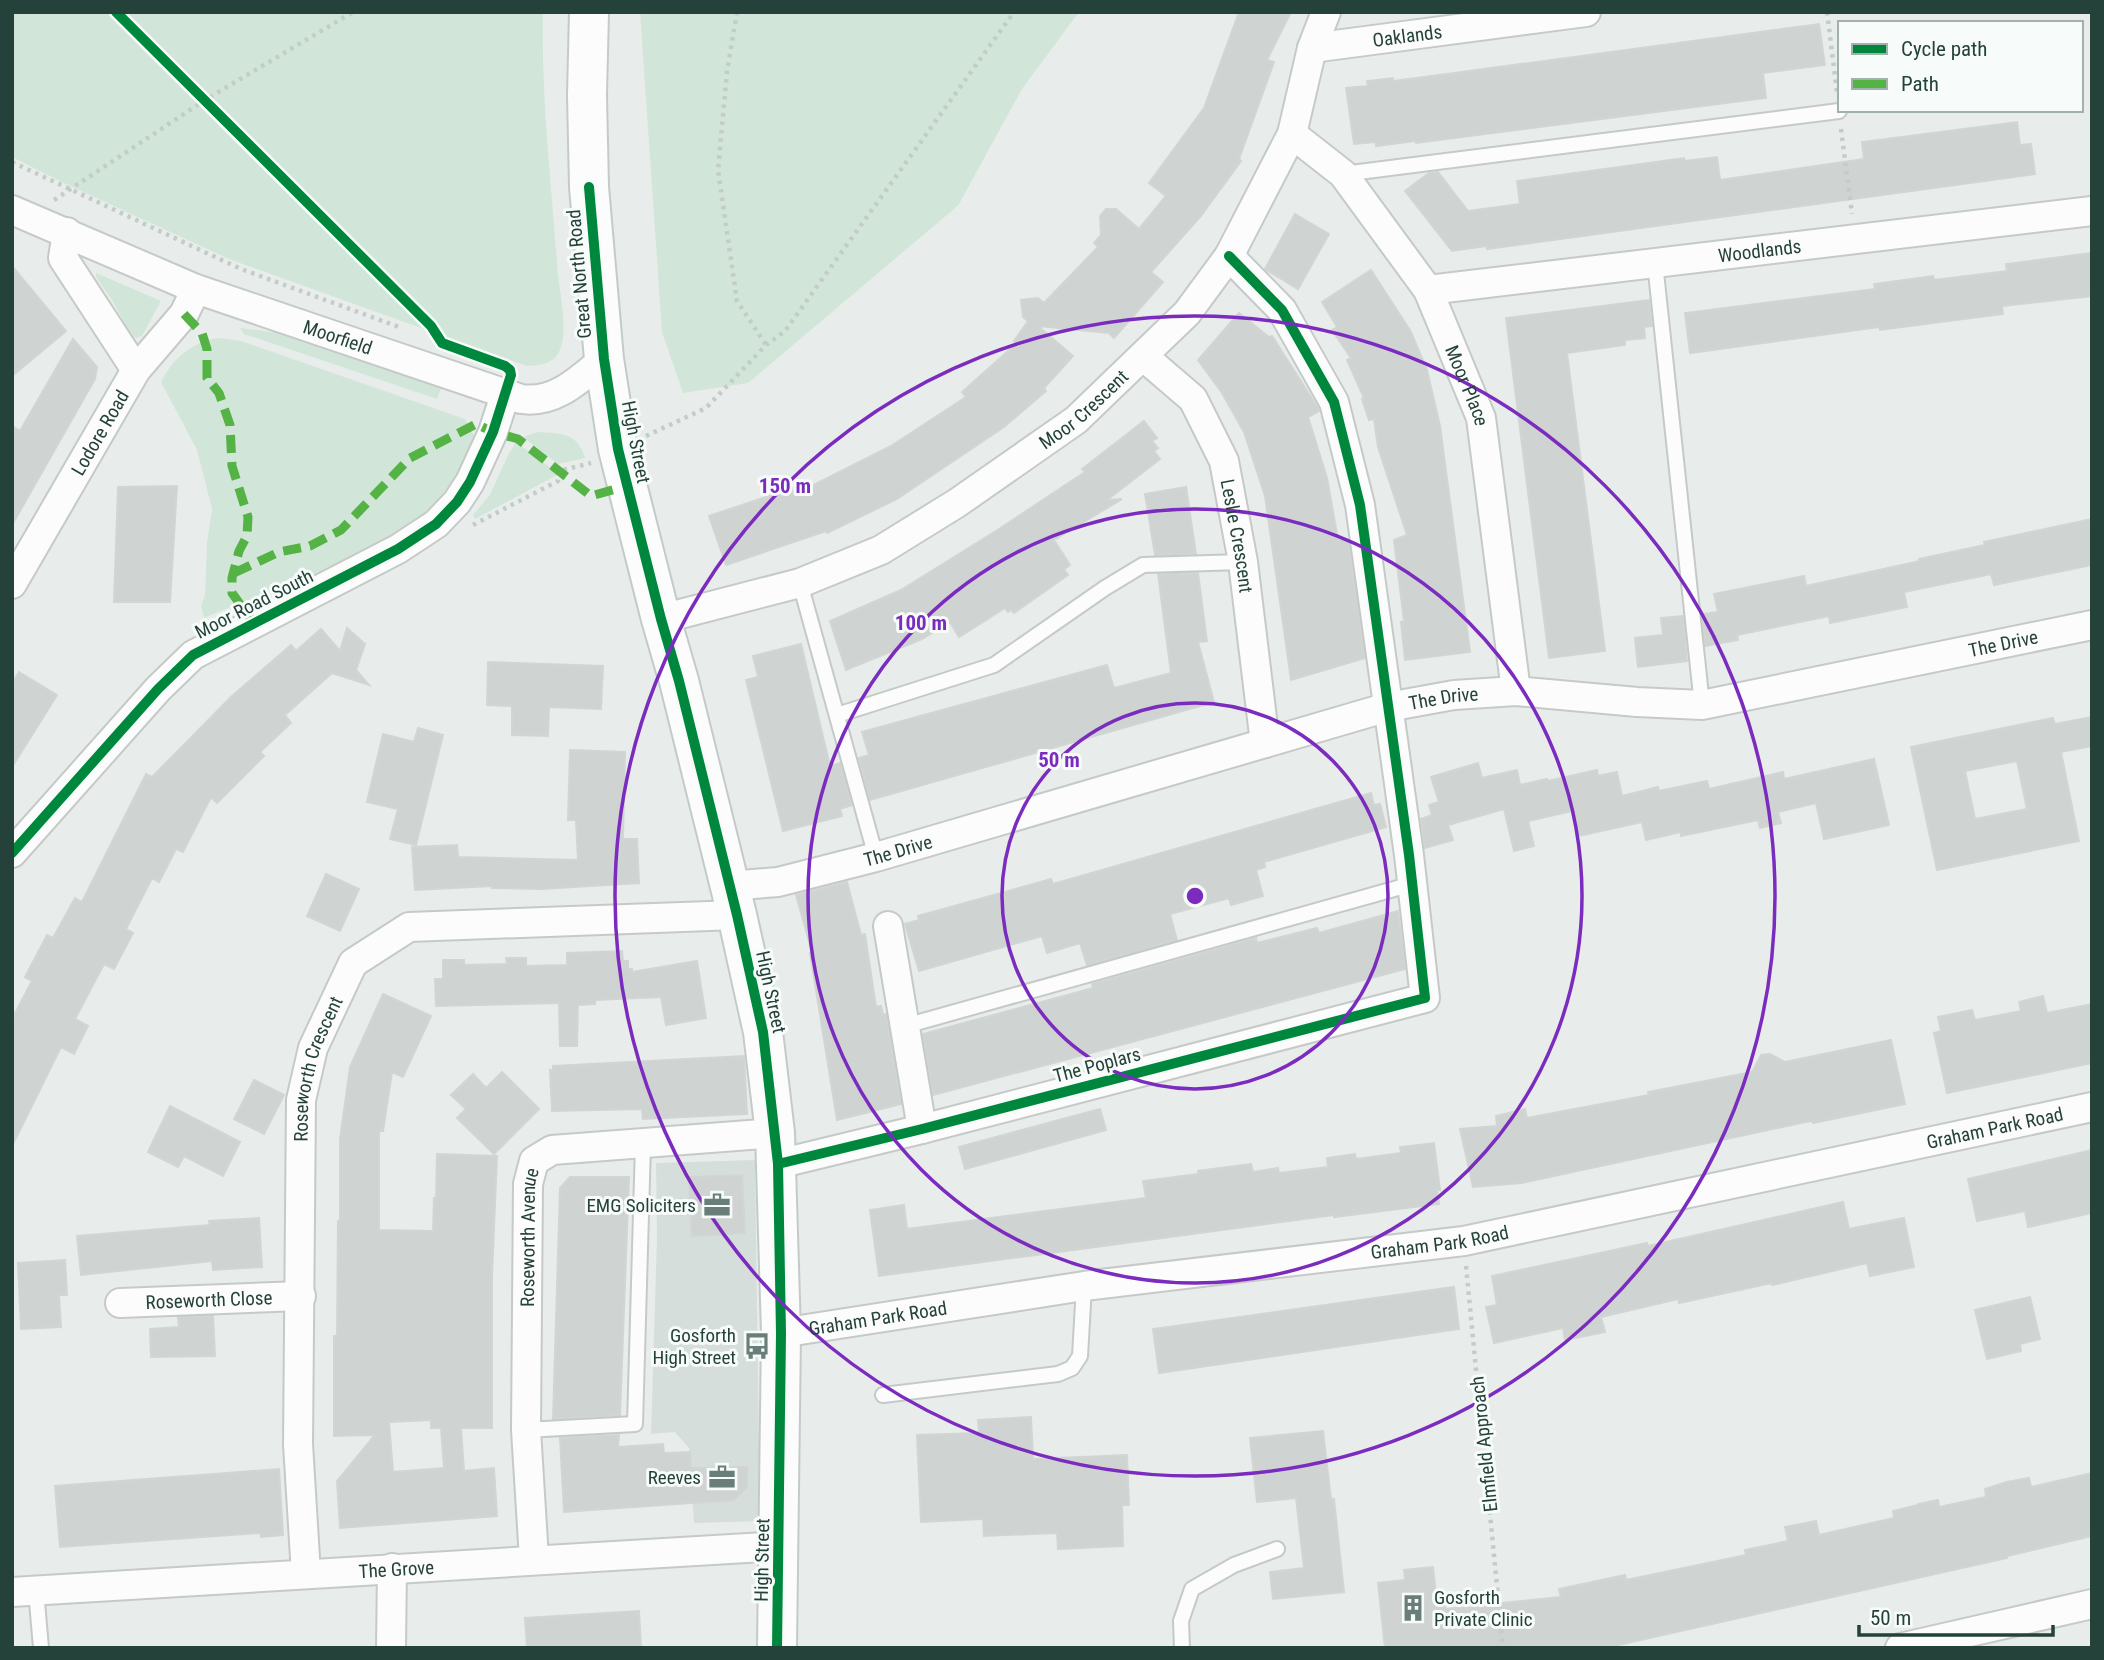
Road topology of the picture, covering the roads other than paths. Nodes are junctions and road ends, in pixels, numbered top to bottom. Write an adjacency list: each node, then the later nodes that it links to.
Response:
1 (590, 12): 16 (main road, Great North Road)
2 (1326, 12): 4 (street, Moor Crescent)
3 (1586, 12): 4 (street, Oaklands)
4 (1312, 48): 6 (street, Moor Crescent)
5 (1838, 111): 7 (lane)
6 (1292, 134): 7 (street, Moor Place); 11 (street, Moor Crescent)
7 (1343, 174): 14 (street, Moor Place)
8 (2092, 211): 12 (street, Woodlands)
9 (22, 214): 10 (street, Moorfield)
10 (67, 232): 13 (street, Moorfield); 17 (street)
11 (1229, 256): 15 (street, Moor Crescent); 26 (street)
12 (1655, 263): 14 (street, Woodlands); 25 (lane)
13 (197, 289): 17 (street, Lodore Road); 18 (street, Moorfield)
14 (1428, 290): 24 (street, Moor Place)
15 (1144, 357): 19 (street, Leslie Crescent); 21 (street, Moor Crescent)
16 (604, 359): 18 (street, Moorfield); 22 (main road, High Street)
17 (136, 370): 20 (street, Lodore Road)
18 (505, 395): 29 (street, Moor Road South)
19 (1243, 562): 27 (lane); 28 (street, Leslie Crescent)
20 (12, 583)
21 (800, 583): 22 (street, Moor Crescent); 27 (lane)
22 (661, 619): 32 (main road, High Street)
23 (2092, 625): 25 (street, The Drive)
24 (1516, 691): 25 (street, The Drive); 26 (street, The Drive)
25 (1702, 705)
26 (1388, 707): 28 (street, The Drive); 31 (street)
27 (837, 715): 30 (lane)
28 (1265, 743): 30 (street, The Drive)
29 (12, 853)
30 (876, 857): 32 (street, The Drive)
31 (1412, 884): 34 (lane); 36 (street, The Poplars)
32 (733, 901): 38 (main road, High Street); 40 (street, Roseworth Crescent)
33 (888, 926): 34 (street)
34 (905, 1026): 36 (street)
35 (2092, 1107): 39 (street, Graham Park Road)
36 (922, 1129): 38 (street, The Poplars)
37 (643, 1144): 38 (street, Roseworth Avenue); 44 (street, Roseworth Avenue); 44 (lane)
38 (776, 1149): 42 (main road, High Street)
39 (1084, 1286): 42 (street, Graham Park Road); 43 (lane)
40 (300, 1296): 41 (street, Roseworth Close); 49 (street, Roseworth Crescent)
41 (120, 1303)
42 (781, 1333): 45 (main road, High Street)
43 (883, 1395)
44 (526, 1430): 47 (street, Roseworth Avenue)
45 (780, 1546): 47 (street, The Grove); 55 (main road, High Street)
46 (1277, 1549): 56 (lane)
47 (534, 1559): 48 (street, The Grove)
48 (392, 1568): 49 (street, The Grove); 54 (street)
49 (306, 1574): 50 (street, The Grove)
50 (24, 1591): 53 (lane)
51 (2092, 1604): 52 (street)
52 (1937, 1644): 57 (street)
53 (41, 1648)
54 (391, 1648)
55 (778, 1648)
56 (1182, 1648)
57 (1900, 1648)

